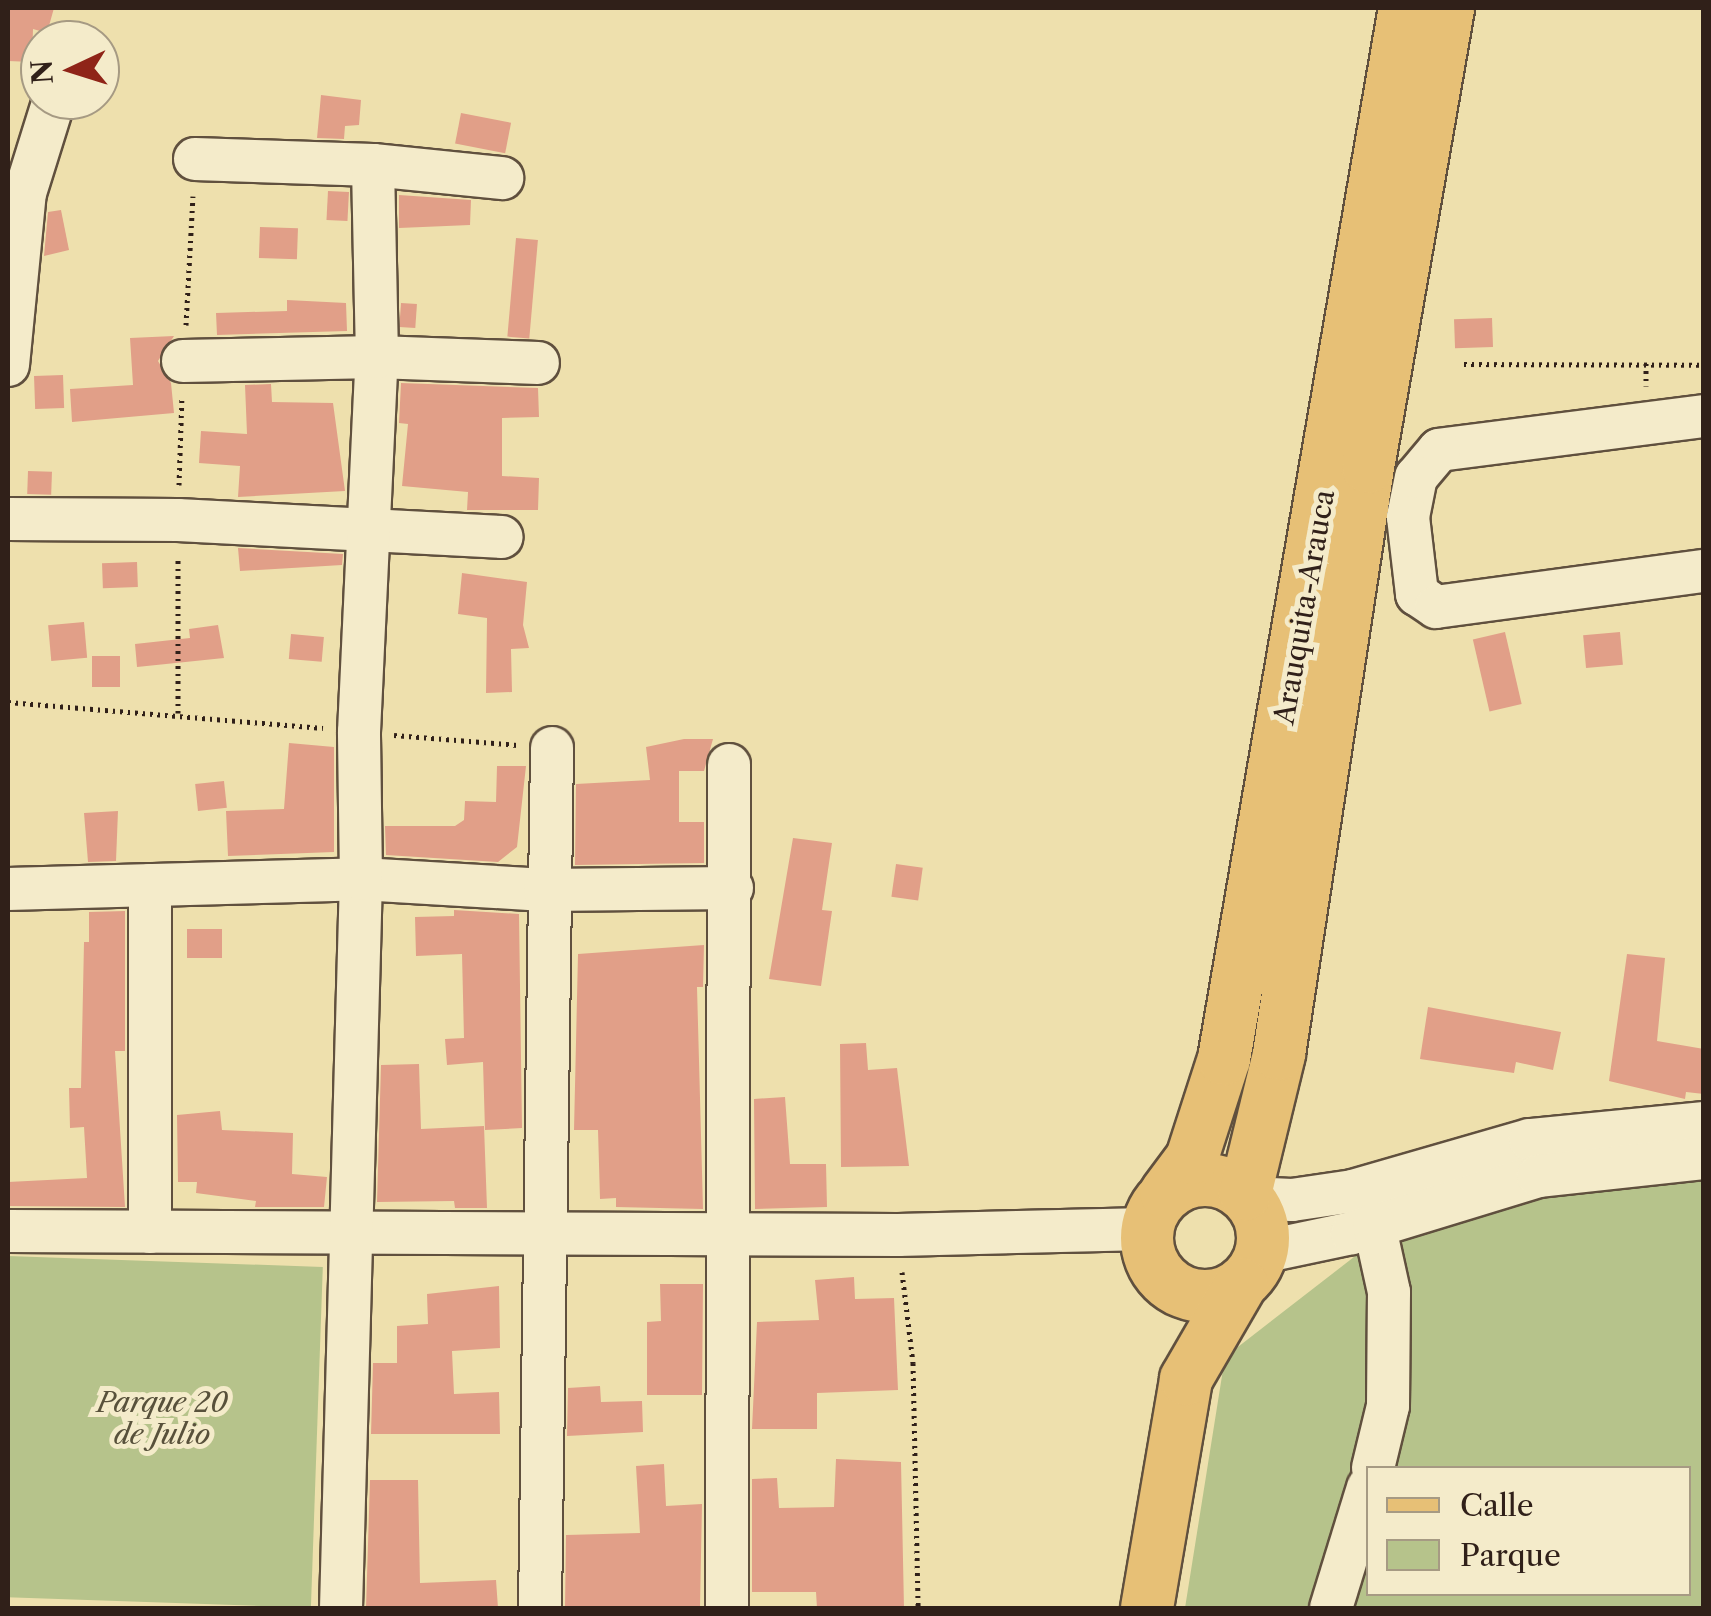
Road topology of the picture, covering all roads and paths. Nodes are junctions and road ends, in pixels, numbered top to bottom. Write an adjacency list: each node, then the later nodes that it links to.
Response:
1 (1405, 8): 33 (main road, Arauquita-Arauca)
2 (1448, 8): 31 (main road, Arauquita-Arauca)
3 (48, 120): 12 (street)
4 (196, 160): 5 (street); 8 (path)
5 (373, 165): 6 (street); 7 (street)
6 (502, 178)
7 (378, 357): 8 (street); 9 (street); 16 (street)
8 (183, 361): 15 (path)
9 (538, 363)
10 (1464, 364): 11 (path)
11 (1704, 365)
12 (8, 366)
13 (1704, 416): 18 (street)
14 (8, 519): 15 (street)
15 (178, 520): 16 (street); 20 (path)
16 (372, 528): 17 (street); 21 (street)
17 (502, 538)
18 (1704, 571)
19 (8, 702): 20 (path)
20 (178, 712): 21 (path)
21 (358, 732): 22 (path); 24 (street)
22 (552, 748): 28 (street)
23 (729, 764): 26 (street)
24 (361, 879): 25 (street); 28 (street); 36 (street)
25 (150, 885): 27 (street); 35 (street)
26 (732, 888): 28 (street); 38 (street)
27 (8, 890)
28 (545, 890): 37 (street)
29 (1704, 1122): 31 (street)
30 (1704, 1158): 32 (street)
31 (1247, 1196): 33 (main road); 40 (main road)
32 (1374, 1224): 40 (street); 42 (street)
33 (1156, 1230): 39 (street); 40 (main road); 41 (main road)
34 (8, 1231): 35 (street)
35 (150, 1232): 36 (street)
36 (354, 1233): 37 (street); 44 (street)
37 (544, 1234): 38 (street); 45 (street)
38 (729, 1234): 39 (street); 46 (street)
39 (898, 1235): 47 (path)
40 (1251, 1268): 41 (main road)
41 (1186, 1379): 48 (main road)
42 (1373, 1466)
43 (1366, 1495): 49 (street)
44 (341, 1608)
45 (540, 1608)
46 (726, 1608)
47 (918, 1608)
48 (1147, 1608)
49 (1332, 1608)

